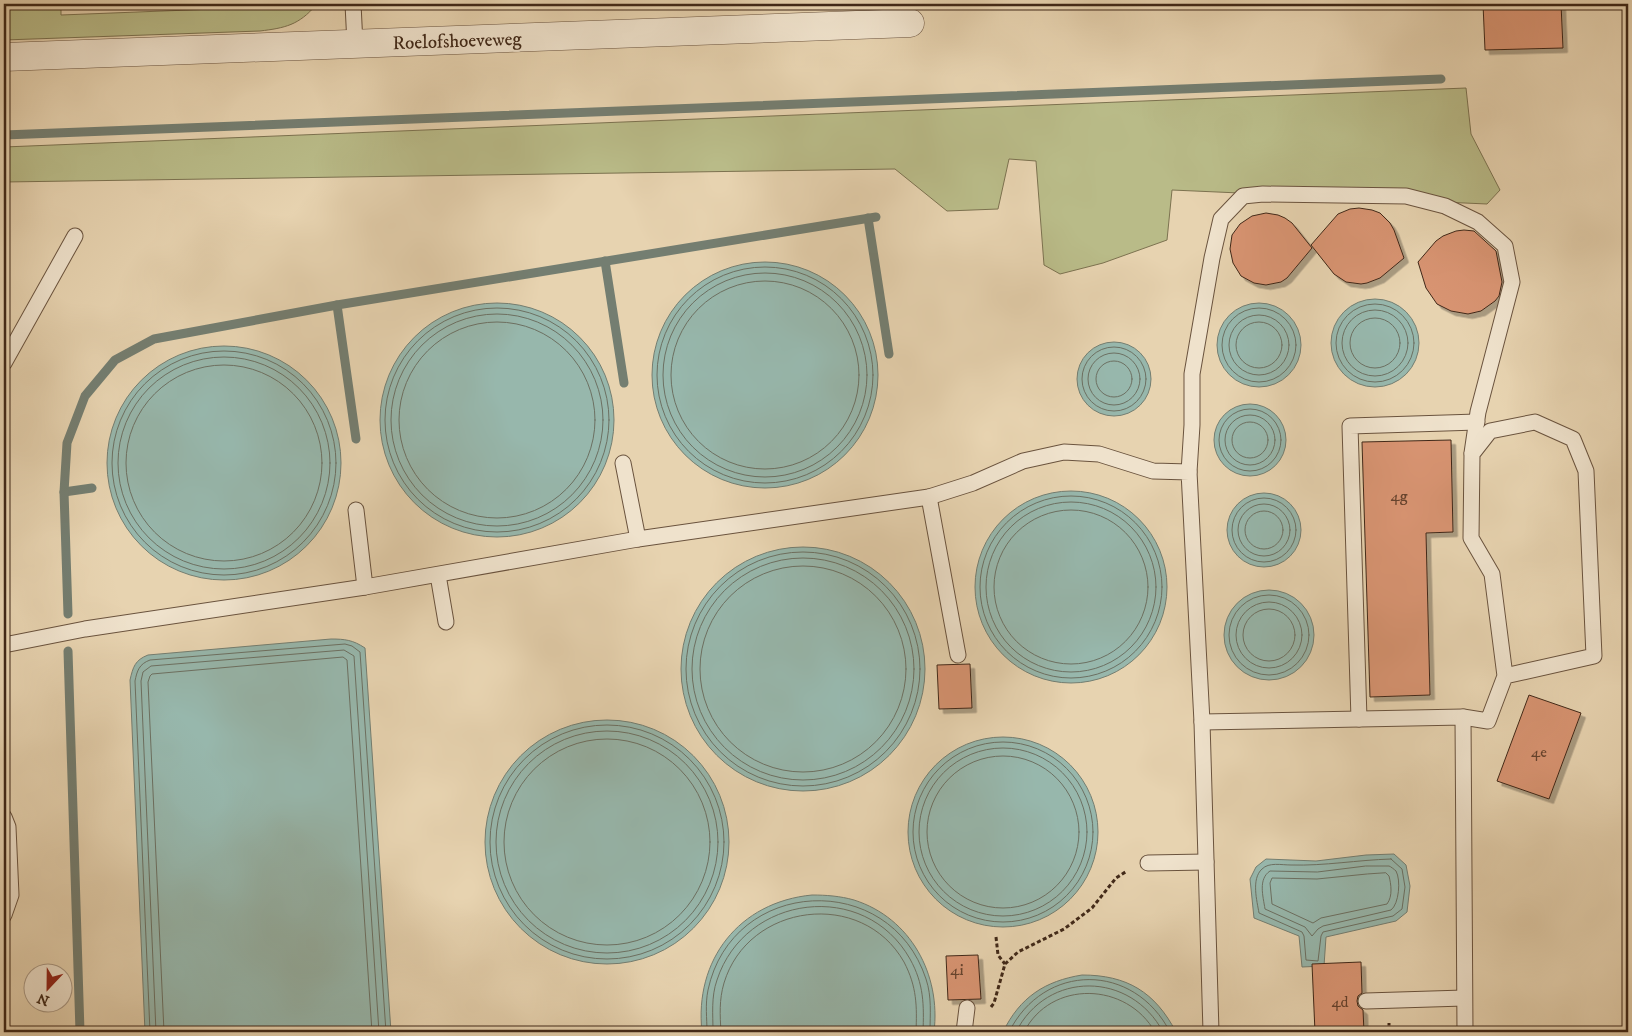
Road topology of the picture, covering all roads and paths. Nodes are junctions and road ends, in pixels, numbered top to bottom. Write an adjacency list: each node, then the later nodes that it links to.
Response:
1 (353, 4): 3 (lane)
2 (910, 23): 3 (street, Roelofshoeveweg)
3 (355, 44): 4 (street, Roelofshoeveweg)
4 (4, 57)
5 (75, 236): 6 (lane)
6 (4, 363)
7 (1477, 422): 8 (lane); 10 (lane); 21 (lane)
8 (1472, 454): 19 (lane); 19 (lane)
9 (623, 464): 13 (lane)
10 (1189, 472): 11 (lane); 22 (lane)
11 (929, 497): 13 (lane); 18 (lane)
12 (356, 510): 15 (lane)
13 (638, 539): 14 (lane)
14 (438, 575): 15 (lane); 16 (lane)
15 (365, 587): 17 (lane)
16 (446, 622)
17 (4, 645)
18 (958, 655)
19 (1505, 676): 20 (lane)
20 (1462, 717): 21 (lane); 29 (lane)
21 (1359, 719): 22 (lane)
22 (1202, 722): 24 (lane)
23 (4, 817): 26 (lane)
24 (1206, 862): 25 (lane); 34 (lane)
25 (1148, 863): 28 (path)
26 (4, 915)
27 (996, 937): 28 (path)
28 (1006, 964): 32 (path)
29 (1464, 998): 30 (lane); 35 (lane)
30 (1366, 1001)
31 (968, 1008): 33 (lane)
32 (988, 1010)
33 (964, 1032)
34 (1211, 1032)
35 (1465, 1032)

